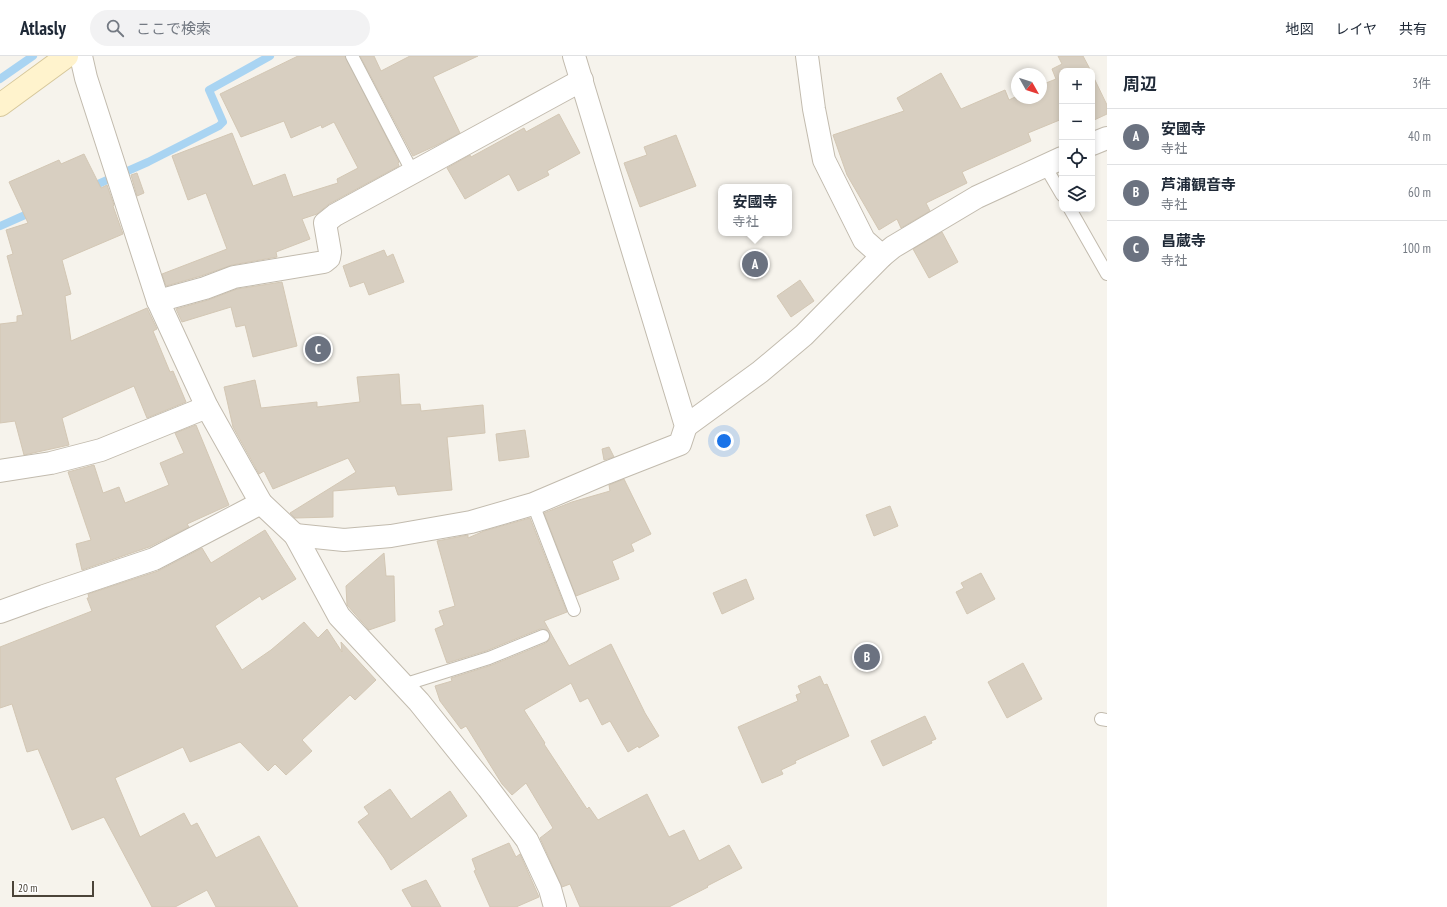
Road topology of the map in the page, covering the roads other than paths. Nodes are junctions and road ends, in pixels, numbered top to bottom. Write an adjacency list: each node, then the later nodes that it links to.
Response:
1 (67, 56): 7 (main road)
2 (81, 56): 16 (street)
3 (352, 56): 11 (lane)
4 (574, 56): 6 (street)
5 (807, 56): 14 (street)
6 (582, 80): 11 (street); 18 (street)
7 (0, 105)
8 (1107, 138): 9 (street)
9 (1095, 143)
10 (1054, 162): 12 (lane); 14 (street)
11 (413, 173): 16 (street)
12 (1059, 183)
13 (1072, 212): 15 (lane)
14 (882, 256): 18 (street)
15 (1107, 274)
16 (158, 301): 17 (street)
17 (206, 407): 19 (street); 20 (street)
18 (686, 426): 21 (street)
19 (0, 471)
20 (261, 503): 22 (street); 24 (street)
21 (533, 504): 22 (street); 23 (lane)
22 (295, 535): 26 (street)
23 (574, 610)
24 (0, 612)
25 (543, 636): 26 (lane)
26 (403, 685): 27 (street)
27 (554, 907)

